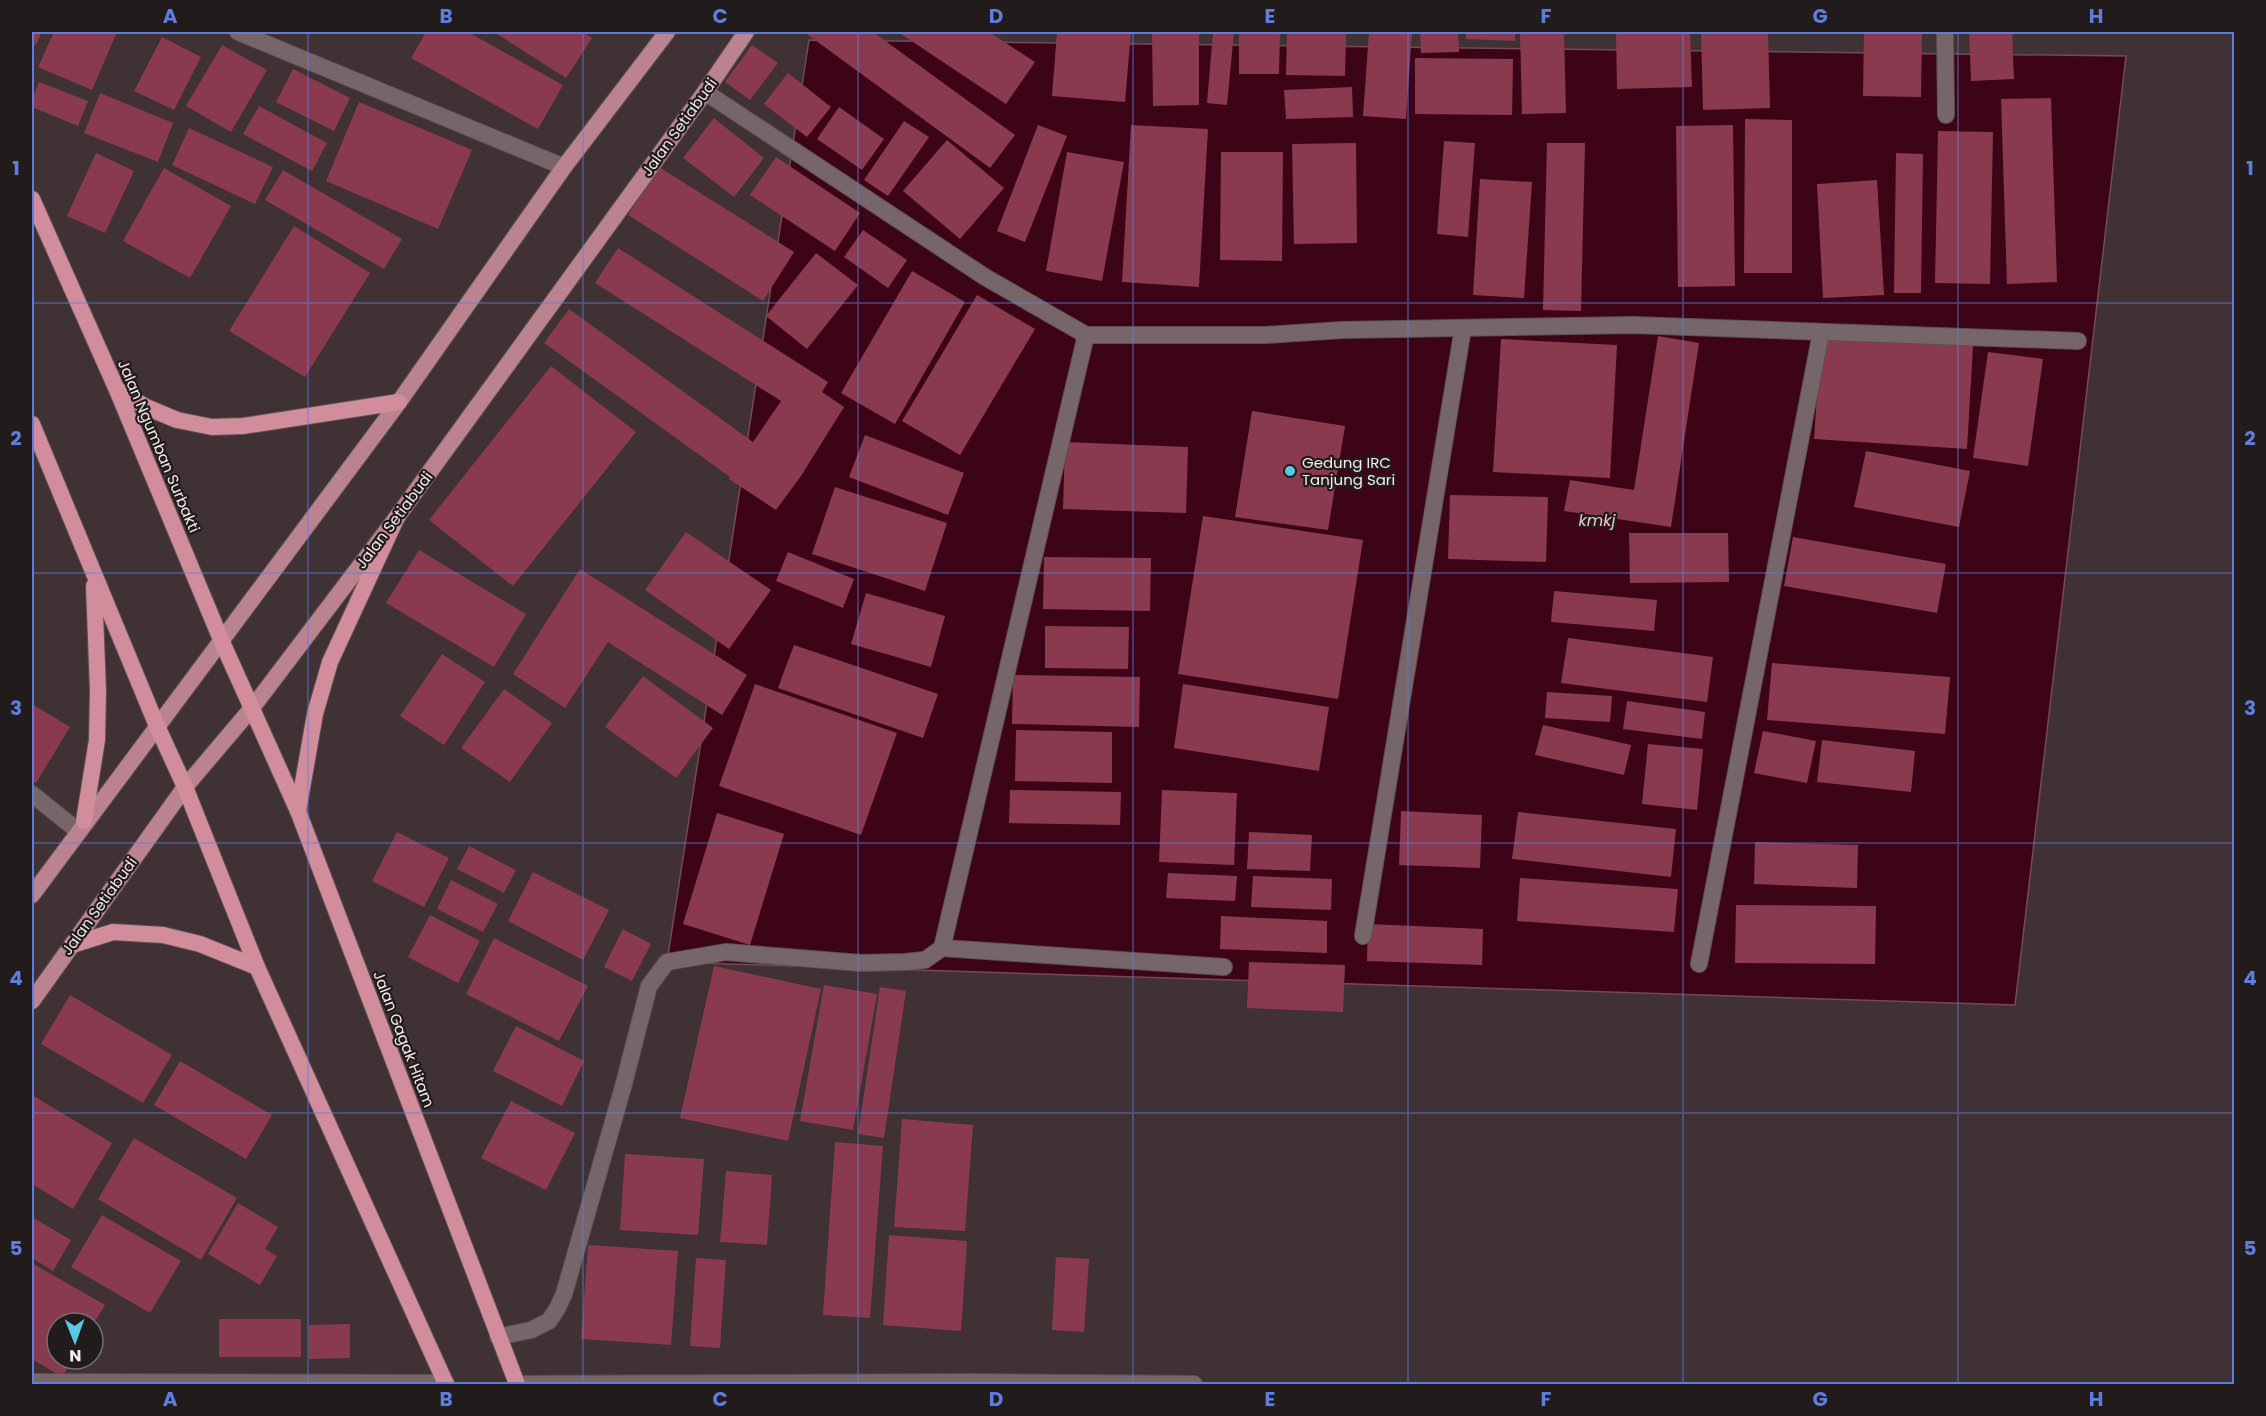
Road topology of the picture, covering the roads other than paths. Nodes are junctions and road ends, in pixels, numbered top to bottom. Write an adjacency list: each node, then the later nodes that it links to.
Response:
1 (238, 32): 7 (street)
2 (667, 32): 7 (main road)
3 (746, 32): 5 (main road, Jalan Setiabudi)
4 (1945, 32): 6 (street)
5 (705, 92): 11 (street); 16 (main road, Jalan Setiabudi)
6 (1946, 115)
7 (564, 167): 14 (main road)
8 (32, 199): 13 (highway, Jalan Ngumban Surbakti)
9 (1463, 328): 10 (street); 11 (street); 26 (street)
10 (1821, 333): 12 (street); 29 (street)
11 (1086, 335): 28 (street)
12 (2078, 341)
13 (117, 390): 14 (highway); 18 (highway, Jalan Ngumban Surbakti)
14 (399, 402): 18 (main road)
15 (32, 424): 17 (highway)
16 (397, 517): 19 (main road, Jalan Setiabudi); 23 (highway)
17 (94, 575): 20 (highway); 24 (highway)
18 (222, 642): 19 (highway, Jalan Ngumban Surbakti); 20 (main road)
19 (252, 708): 21 (main road, Jalan Setiabudi); 23 (highway, Jalan Gagak Hitam)
20 (157, 726): 21 (highway); 24 (main road)
21 (185, 787): 27 (main road, Jalan Setiabudi); 30 (highway)
22 (32, 794): 24 (street)
23 (298, 811): 33 (highway, Jalan Gagak Hitam)
24 (81, 826): 25 (main road)
25 (32, 895)
26 (1363, 936)
27 (72, 945): 30 (highway); 32 (main road, Jalan Setiabudi)
28 (942, 948): 31 (street); 33 (street)
29 (1699, 964)
30 (258, 967): 36 (highway)
31 (1224, 967)
32 (32, 1001)
33 (498, 1337): 37 (highway, Jalan Gagak Hitam)
34 (32, 1382): 36 (street)
35 (969, 1383): 37 (street); 38 (street)
36 (446, 1384)
37 (517, 1384)
38 (1194, 1384)

